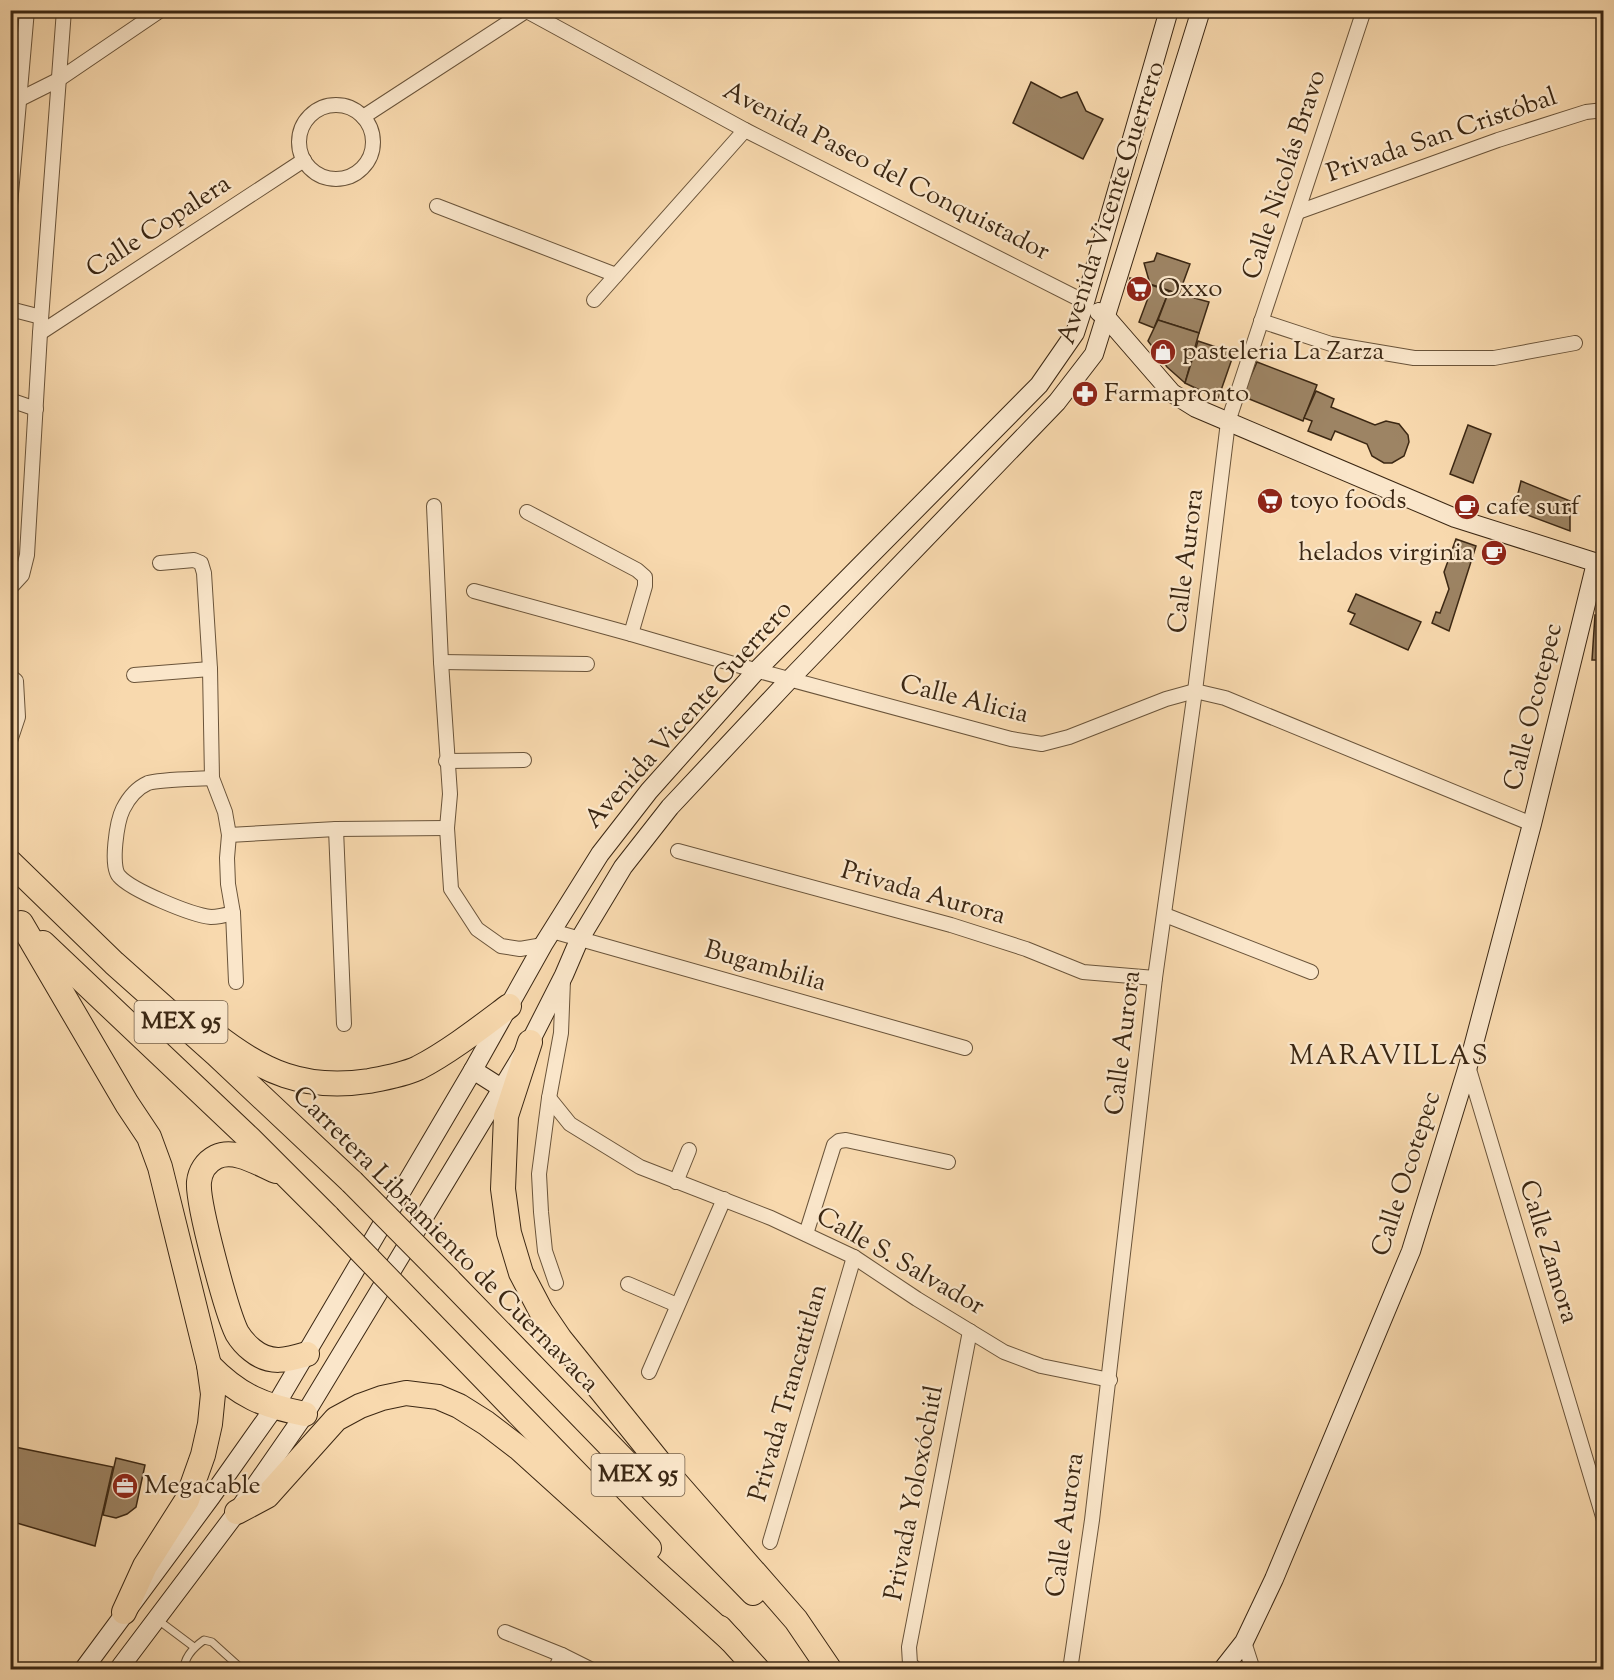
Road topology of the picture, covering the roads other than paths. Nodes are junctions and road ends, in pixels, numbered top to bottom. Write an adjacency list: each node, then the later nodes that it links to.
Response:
1 (27, 10): 9 (street)
2 (64, 10): 8 (street)
3 (161, 10): 8 (street)
4 (1168, 10): 20 (main road, Avenida Vicente Guerrero)
5 (1201, 10): 23 (main road, Avenida Vicente Guerrero)
6 (1364, 10): 17 (street, Calle Nicolás Bravo)
7 (526, 11): 11 (street); 12 (street, Avenida Paseo del Conquistador)
8 (58, 80): 9 (street); 22 (street)
9 (20, 99): 14 (street)
10 (1604, 110): 17 (street, Privada San Cristóbal)
11 (363, 117): 13 (street); 13 (street)
12 (745, 130): 18 (street); 20 (street, Avenida Paseo del Conquistador)
13 (304, 160): 25 (street, Calle Copalera)
14 (12, 175): 15 (street)
15 (10, 205)
16 (437, 206): 18 (street)
17 (1298, 212): 24 (street, Calle Nicolás Bravo)
18 (616, 275): 19 (street)
19 (594, 300)
20 (1085, 302): 23 (main road, Avenida Paseo del Conquistador); 40 (main road, Avenida Vicente Guerrero)
21 (10, 309): 22 (street)
22 (41, 317): 25 (street)
23 (1106, 318): 29 (main road, Avenida Paseo del Conquistador); 43 (main road, Avenida Vicente Guerrero)
24 (1261, 321): 26 (street); 29 (street, Calle Nicolás Bravo)
25 (40, 333): 28 (street)
26 (1575, 343)
27 (10, 400): 28 (street)
28 (36, 409): 34 (street)
29 (1228, 422): 33 (main road, Avenida Paseo del Conquistador); 44 (street, Calle Aurora)
30 (434, 506): 37 (street)
31 (527, 512): 36 (street)
32 (160, 563): 39 (street)
33 (1601, 569): 49 (main road, Calle Ocotepec)
34 (10, 588)
35 (474, 591): 36 (street, Calle Alicia)
36 (631, 634): 40 (street, Calle Alicia)
37 (441, 662): 38 (street); 47 (street)
38 (587, 664)
39 (210, 669): 41 (street); 48 (street)
40 (757, 670): 43 (street, Calle Alicia); 58 (main road, Avenida Vicente Guerrero)
41 (134, 675)
42 (10, 676): 45 (street)
43 (790, 679): 44 (street, Calle Alicia); 59 (main road, Avenida Vicente Guerrero)
44 (1194, 692): 49 (street, Calle Alicia); 56 (street, Calle Aurora)
45 (10, 741)
46 (524, 760): 47 (street)
47 (446, 761): 50 (street)
48 (212, 778): 52 (street); 55 (street)
49 (1532, 824): 69 (main road, Calle Ocotepec)
50 (447, 828): 51 (street); 58 (street)
51 (336, 829): 52 (street); 66 (street)
52 (230, 835): 55 (street)
53 (678, 851): 62 (street, Privada Aurora)
54 (10, 862): 64 (highway, Carretera Libramiento de Cuernavaca / MEX 95)
55 (233, 913): 63 (street)
56 (1165, 915): 60 (street); 62 (street, Calle Aurora)
57 (16, 917): 75 (highway, MEX 95); 85 (highway)
58 (547, 938): 59 (street, Bugambilia); 65 (main road, Avenida Vicente Guerrero)
59 (579, 940): 61 (main road, Avenida Vicente Guerrero); 68 (street, Bugambilia)
60 (1311, 972)
61 (564, 975): 67 (main road, Avenida Vicente Guerrero); 72 (street)
62 (1155, 978): 87 (street, Calle Aurora)
63 (236, 982)
64 (149, 994): 65 (highway); 108 (highway, Carretera Libramiento de Cuernavaca / MEX 95, bridge)
65 (509, 1006): 70 (main road, Avenida Vicente Guerrero)
66 (344, 1024)
67 (530, 1042): 71 (main road, Avenida Vicente Guerrero); 108 (highway)
68 (965, 1048)
69 (1468, 1066): 91 (street, Calle Zamora); 97 (main road, Calle Ocotepec)
70 (473, 1070): 71 (main road); 84 (main road, Avenida Vicente Guerrero)
71 (503, 1089): 89 (main road, Avenida Vicente Guerrero)
72 (549, 1098): 76 (street, Calle S. Salvador); 80 (street)
73 (689, 1150): 76 (street)
74 (948, 1162): 78 (street)
75 (286, 1175): 84 (highway); 96 (highway, MEX 95, bridge)
76 (676, 1182): 77 (street, Calle S. Salvador)
77 (724, 1199): 78 (street, Calle S. Salvador); 82 (street)
78 (806, 1234): 79 (street, Calle S. Salvador)
79 (854, 1257): 83 (street, Calle S. Salvador); 92 (street, Privada Trancatitlan)
80 (556, 1283)
81 (628, 1284): 82 (street)
82 (677, 1305): 86 (street)
83 (970, 1331): 87 (street, Calle S. Salvador); 100 (street, Privada Yoloxóchitl)
84 (307, 1354): 88 (main road, Avenida Vicente Guerrero)
85 (209, 1365): 88 (highway); 93 (highway)
86 (649, 1372)
87 (1110, 1380): 109 (street, Calle Aurora)
88 (274, 1408): 89 (highway); 93 (main road, Avenida Vicente Guerrero)
89 (305, 1414): 90 (main road, Avenida Vicente Guerrero)
90 (237, 1512): 94 (main road, Avenida Vicente Guerrero); 96 (highway)
91 (1604, 1520)
92 (770, 1542)
93 (124, 1612): 101 (main road, Avenida Vicente Guerrero)
94 (156, 1618): 98 (lane); 102 (main road, Avenida Vicente Guerrero)
95 (505, 1632): 99 (street)
96 (731, 1640): 107 (highway, MEX 95)
97 (1244, 1642): 110 (main road, Calle Ocotepec); 111 (street)
98 (194, 1647): 103 (lane); 104 (lane)
99 (562, 1654): 105 (street); 106 (street)
100 (913, 1667)
101 (85, 1669)
102 (118, 1670)
103 (184, 1670)
104 (243, 1670)
105 (555, 1670)
106 (592, 1670)
107 (758, 1670)
108 (829, 1670)
109 (1070, 1670)
110 (1222, 1670)
111 (1253, 1670)

